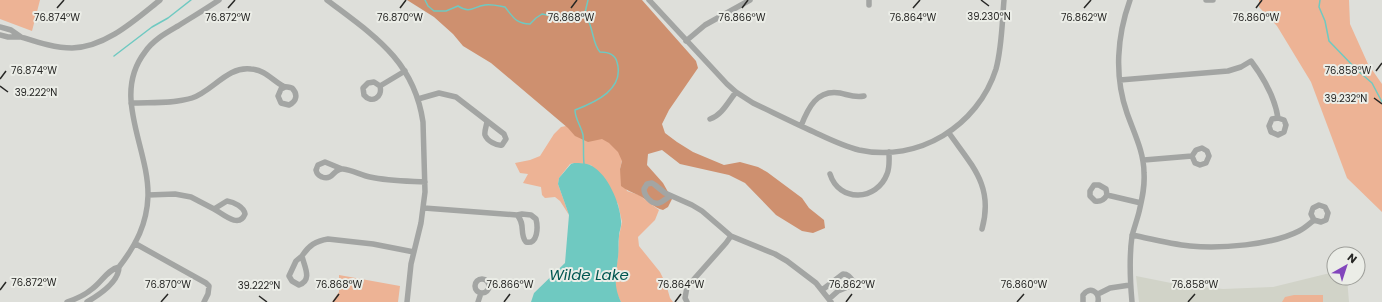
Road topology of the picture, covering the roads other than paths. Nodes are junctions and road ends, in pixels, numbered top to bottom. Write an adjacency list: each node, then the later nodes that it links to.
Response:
1 (160, 0): 12 (street)
2 (219, 0): 21 (street)
3 (327, 0): 14 (street)
4 (649, 0): 13 (street)
5 (750, 0): 13 (street)
6 (1004, 0): 26 (street)
7 (1130, 0): 15 (street)
8 (1206, 0): 9 (street)
9 (1212, 0)
10 (0, 27): 12 (street)
11 (0, 35): 12 (street)
12 (21, 37)
13 (686, 41): 18 (street)
14 (405, 71): 16 (street); 20 (street)
15 (1120, 80): 22 (street); 29 (street)
16 (380, 86)
17 (285, 87): 21 (street)
18 (736, 92): 23 (street); 25 (street)
19 (864, 96): 25 (street)
20 (418, 99): 24 (street); 32 (street)
21 (131, 103): 33 (street)
22 (1278, 118)
23 (710, 119)
24 (487, 121): 24 (street)
25 (801, 126): 27 (street)
26 (949, 133): 27 (street); 41 (street)
27 (888, 152): 31 (street)
28 (1192, 156): 29 (street)
29 (1144, 160): 36 (street)
30 (342, 169): 32 (street)
31 (830, 174)
32 (425, 182): 37 (street)
33 (148, 195): 38 (street); 44 (street)
34 (1106, 195): 36 (street)
35 (670, 196): 35 (street); 43 (street)
36 (1141, 203): 42 (street)
37 (424, 208): 39 (street); 45 (street)
38 (214, 209): 38 (street)
39 (518, 215): 39 (street)
40 (1314, 220): 42 (street)
41 (982, 229)
42 (1132, 235): 48 (street)
43 (731, 236): 49 (street); 58 (street)
44 (136, 244): 47 (street); 55 (street)
45 (414, 252): 46 (street); 56 (street)
46 (302, 256): 46 (street)
47 (119, 267): 53 (street); 54 (street)
48 (1130, 285): 51 (street); 61 (street)
49 (822, 290): 52 (street); 52 (street)
50 (481, 293): 57 (street)
51 (1098, 294): 59 (street); 60 (street)
52 (830, 300)
53 (67, 302)
54 (87, 302)
55 (204, 302)
56 (407, 302)
57 (478, 302)
58 (687, 302)
59 (1083, 302)
60 (1098, 302)
61 (1132, 302)

